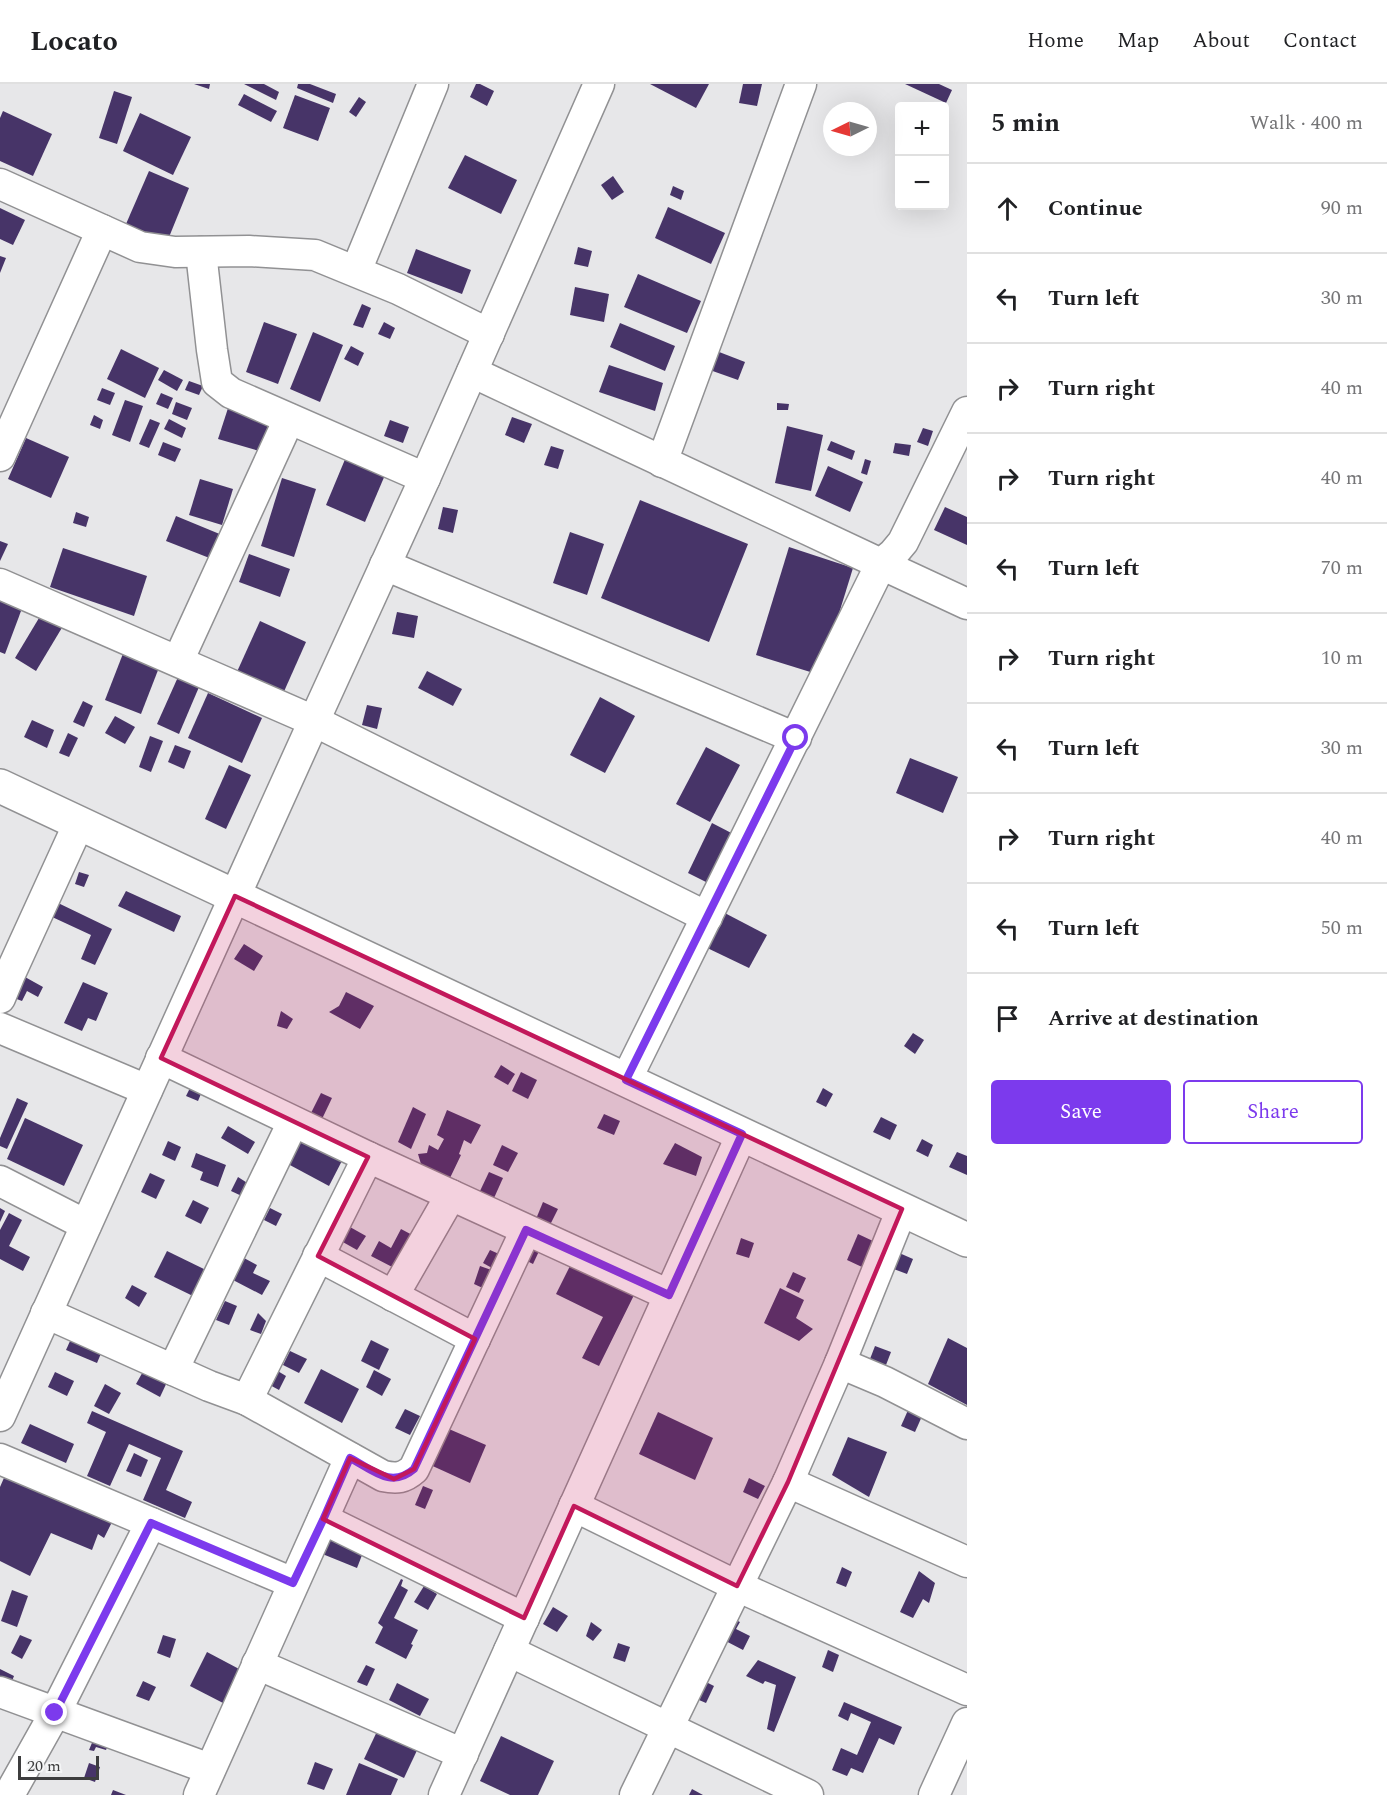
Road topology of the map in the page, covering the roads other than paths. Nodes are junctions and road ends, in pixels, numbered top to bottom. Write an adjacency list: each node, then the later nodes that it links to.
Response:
1 (433, 84): 7 (street)
2 (599, 84): 8 (street)
3 (801, 84): 13 (street)
4 (0, 184): 5 (street)
5 (102, 230): 6 (street); 12 (street)
6 (201, 252): 7 (street); 11 (street)
7 (356, 271): 8 (street)
8 (489, 334): 9 (street)
9 (472, 372): 13 (street); 14 (street)
10 (967, 412): 15 (street)
11 (289, 419): 14 (street); 19 (street)
12 (0, 456)
13 (662, 462): 15 (street)
14 (425, 478): 16 (street)
15 (881, 564): 18 (street); 21 (street)
16 (385, 565): 20 (street); 21 (street)
17 (0, 584): 19 (street)
18 (967, 604)
19 (178, 662): 20 (street)
20 (314, 721): 24 (street); 25 (street)
21 (796, 738): 25 (street)
22 (0, 786): 23 (street)
23 (79, 823): 24 (street); 26 (street)
24 (235, 896): 28 (street); 29 (street)
25 (707, 917): 29 (street)
26 (3, 980)
27 (0, 1028): 30 (street)
28 (161, 1058): 30 (street); 31 (street)
29 (626, 1080): 32 (street)
30 (147, 1090): 37 (street)
31 (293, 1122): 33 (street); 46 (street)
32 (742, 1134): 36 (street); 41 (street)
33 (368, 1157): 35 (street); 40 (street)
34 (0, 1181): 37 (street)
35 (451, 1195): 38 (street); 42 (street)
36 (902, 1209): 39 (street); 45 (street)
37 (86, 1225): 43 (street)
38 (526, 1230): 41 (street); 44 (street)
39 (967, 1240)
40 (318, 1256): 42 (street); 47 (street)
41 (669, 1295): 53 (street)
42 (393, 1296): 44 (street)
43 (46, 1313): 46 (street); 48 (street)
44 (475, 1339): 50 (street)
45 (840, 1363): 49 (street); 52 (street)
46 (172, 1370): 47 (street)
47 (247, 1400): 50 (street)
48 (0, 1416)
49 (967, 1424)
50 (350, 1458): 54 (street)
51 (0, 1459): 55 (street)
52 (788, 1482): 56 (street); 58 (street)
53 (574, 1506): 58 (street); 59 (street)
54 (323, 1520): 57 (street); 59 (street)
55 (151, 1523): 57 (street); 64 (street)
56 (967, 1562)
57 (293, 1583): 61 (street)
58 (737, 1586): 62 (street); 66 (street)
59 (524, 1618): 60 (street)
60 (509, 1651): 66 (street); 67 (street)
61 (257, 1664): 67 (street); 68 (street)
62 (967, 1690)
63 (0, 1692): 64 (street)
64 (55, 1713): 68 (street); 69 (street)
65 (967, 1723): 73 (street)
66 (668, 1727): 71 (street); 72 (street)
67 (463, 1754): 70 (street)
68 (204, 1782)
69 (9, 1795)
70 (444, 1795)
71 (635, 1795)
72 (808, 1795)
73 (934, 1795)

